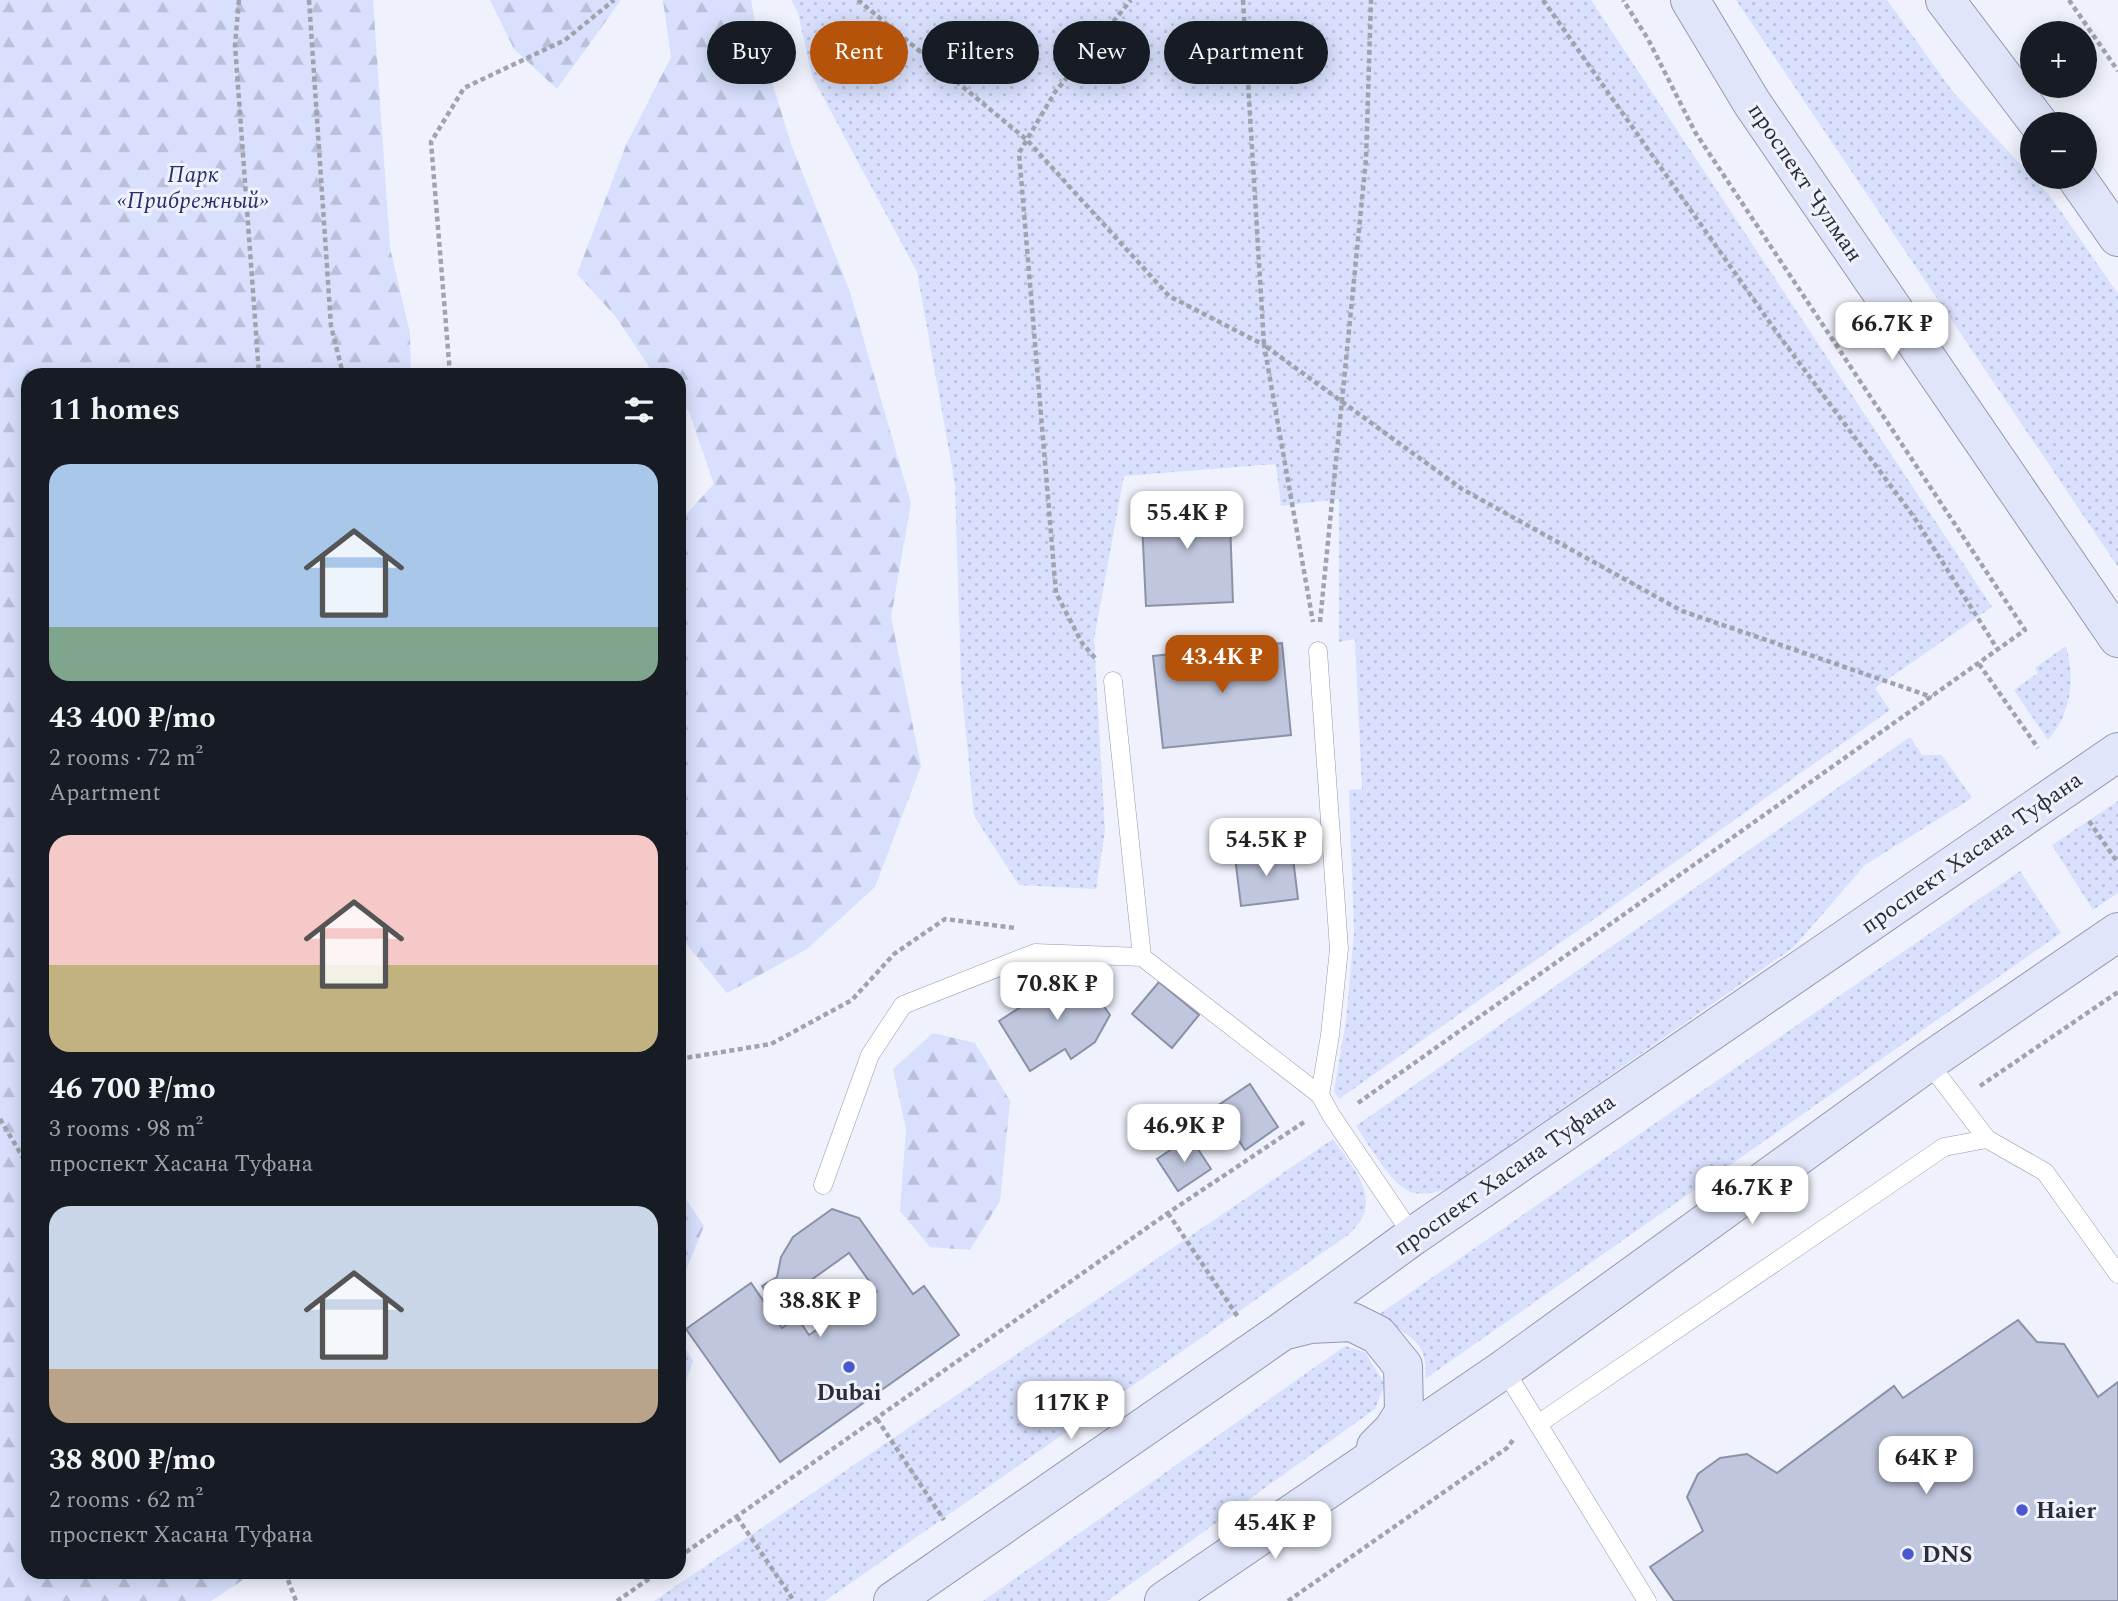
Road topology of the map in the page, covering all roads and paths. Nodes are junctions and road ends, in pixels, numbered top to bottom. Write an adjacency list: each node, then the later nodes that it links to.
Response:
1 (239, 0): 19 (path)
2 (309, 0): 20 (path)
3 (614, 0): 21 (path)
4 (858, 0): 15 (path)
5 (1131, 0): 15 (path)
6 (1243, 0): 18 (path)
7 (1371, 0): 22 (path)
8 (1543, 0): 24 (path)
9 (1623, 0): 24 (path)
10 (1689, 0): 23 (street, проспект Чулман)
11 (1945, 0): 14 (street)
12 (2070, 0): 13 (path)
13 (2118, 71)
14 (2030, 112)
15 (1027, 140): 18 (path); 27 (path)
16 (2084, 189): 17 (street)
17 (2118, 237)
18 (1264, 345): 22 (path); 25 (path)
19 (259, 368)
20 (342, 368)
21 (449, 368)
22 (1342, 402): 25 (path); 28 (path)
23 (2118, 638)
24 (1998, 650): 26 (path)
25 (1318, 651): 36 (lane)
26 (1979, 664): 28 (path); 29 (path)
27 (1113, 681): 34 (lane)
28 (1932, 698): 37 (path)
29 (2038, 747)
30 (2118, 752): 43 (street, проспект Хасана Туфана)
31 (2086, 817): 32 (path)
32 (2118, 863)
33 (2118, 932): 35 (street)
34 (1142, 957): 36 (lane); 41 (lane)
35 (1927, 1062): 39 (lane); 46 (street)
36 (1320, 1095): 37 (lane)
37 (1331, 1115): 42 (path); 43 (lane)
38 (0, 1119): 40 (path)
39 (1987, 1139): 44 (lane); 48 (lane)
40 (21, 1154)
41 (823, 1185)
42 (1168, 1213): 45 (path); 47 (path)
43 (1413, 1236): 45 (street, проспект Хасана Туфана)
44 (2118, 1274)
45 (1272, 1339): 50 (street); 52 (street, проспект Хасана Туфана)
46 (1504, 1369): 48 (lane); 50 (street)
47 (877, 1419): 51 (path); 52 (path)
48 (1538, 1424): 62 (lane)
49 (1507, 1448): 61 (path)
50 (1353, 1471): 60 (street)
51 (737, 1517): 53 (path); 58 (path)
52 (965, 1550): 59 (street, проспект Хасана Туфана)
53 (686, 1552)
54 (288, 1579): 56 (path)
55 (649, 1579): 57 (path)
56 (296, 1601)
57 (617, 1601)
58 (794, 1601)
59 (893, 1601)
60 (1164, 1601)
61 (1288, 1601)
62 (1647, 1601)

